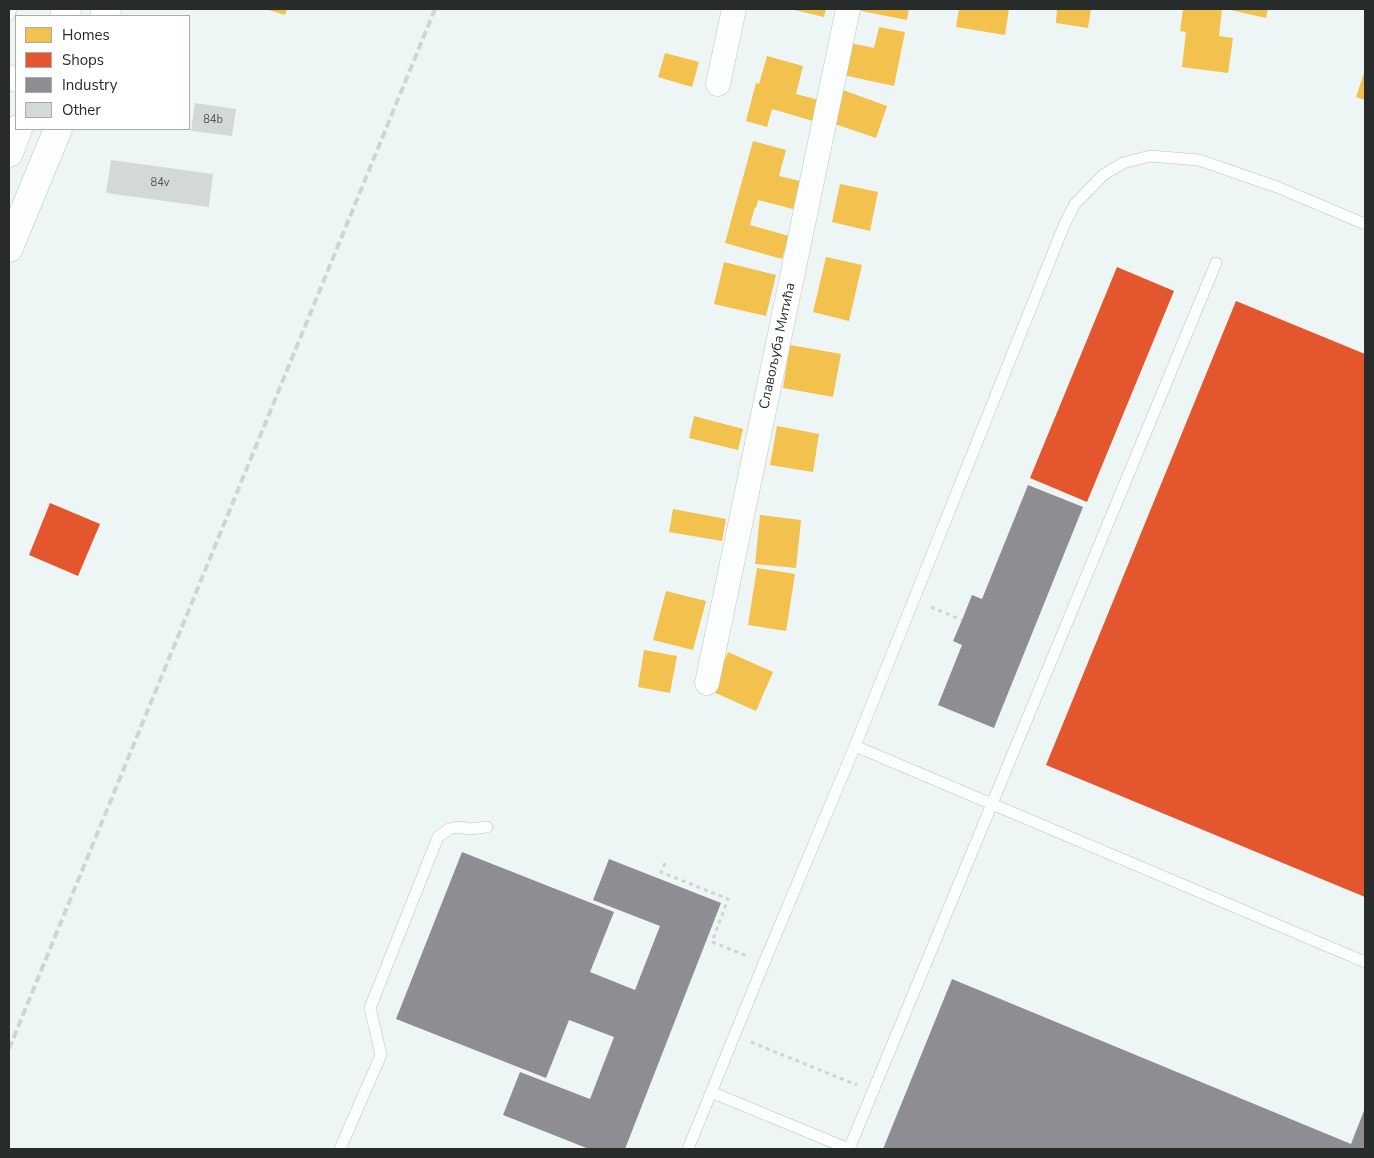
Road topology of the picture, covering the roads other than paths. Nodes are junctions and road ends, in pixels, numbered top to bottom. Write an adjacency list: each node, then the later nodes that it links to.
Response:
1 (11, 9): 4 (lane)
2 (734, 9): 5 (street)
3 (848, 9): 12 (street, Славољуба Митића)
4 (9, 15)
5 (718, 84)
6 (18, 130): 8 (main road)
7 (58, 130): 10 (main road)
8 (9, 153)
9 (1365, 224): 13 (lane)
10 (9, 248)
11 (1216, 263): 14 (lane)
12 (707, 683)
13 (855, 746): 14 (lane); 17 (lane)
14 (992, 804): 16 (lane); 20 (lane)
15 (487, 827): 18 (lane)
16 (1365, 962)
17 (711, 1092): 19 (lane); 20 (lane)
18 (340, 1149)
19 (688, 1149)
20 (849, 1149)

